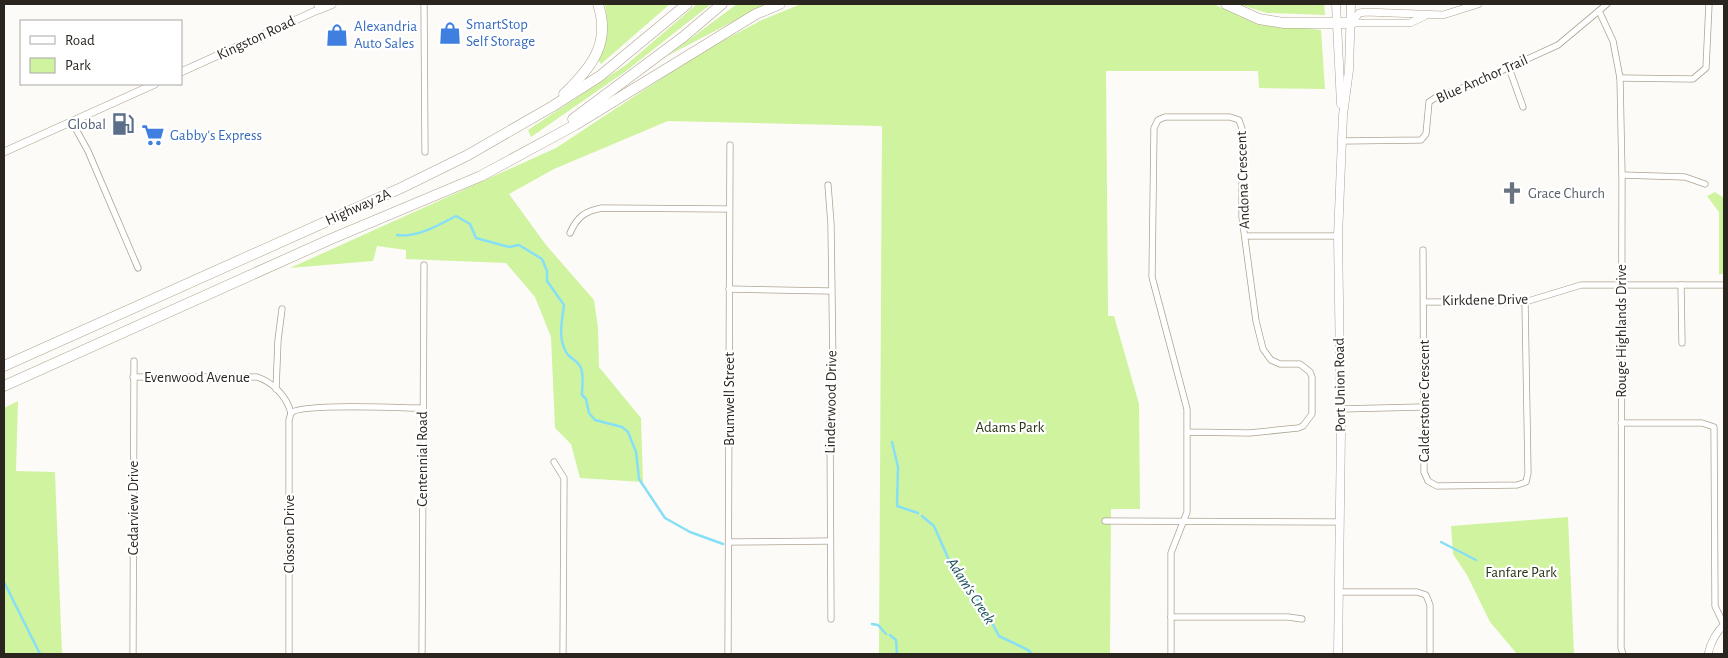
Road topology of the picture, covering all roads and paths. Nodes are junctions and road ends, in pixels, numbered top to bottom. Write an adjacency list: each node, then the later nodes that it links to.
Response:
1 (332, 4): 13 (main road, Kingston Road)
2 (424, 4): 29 (street)
3 (598, 4): 24 (highway)
4 (687, 4): 24 (highway, Highway 2A)
5 (722, 4): 31 (highway)
6 (780, 4): 31 (highway)
7 (1226, 4): 17 (highway)
8 (1336, 4): 17 (main road, Port Union Road)
9 (1351, 4): 16 (main road, Port Union Road)
10 (1478, 4): 15 (street)
11 (1607, 4): 14 (street, Blue Anchor Trail)
12 (1709, 4): 20 (street)
13 (319, 6): 19 (street, Kingston Road)
14 (1599, 11): 18 (street, Blue Anchor Trail); 20 (street, Rouge Highlands Drive)
15 (1427, 15): 16 (street); 16 (street)
16 (1352, 23): 17 (highway); 23 (main road, Port Union Road)
17 (1337, 24): 23 (main road, Port Union Road)
18 (1509, 68): 22 (street); 26 (street, Blue Anchor Trail)
19 (182, 72)
20 (1620, 78): 30 (street, Rouge Highlands Drive)
21 (153, 85): 25 (street)
22 (1523, 107)
23 (1343, 116): 26 (main road, Port Union Road)
24 (531, 119): 51 (highway, Highway 2A)
25 (72, 122): 28 (street); 40 (street)
26 (1342, 141): 37 (main road, Port Union Road)
27 (730, 145): 34 (street, Brumwell Street)
28 (4, 152)
29 (425, 152)
30 (1622, 175): 32 (street); 41 (street, Rouge Highlands Drive)
31 (481, 176): 53 (highway, Highway 2A)
32 (1705, 184)
33 (828, 185): 45 (street, Linderwood Drive)
34 (728, 209): 35 (street); 44 (street, Brumwell Street)
35 (570, 233)
36 (1245, 236): 37 (street); 60 (street, Andona Crescent); 60 (street, Andona Crescent)
37 (1338, 236): 57 (main road, Port Union Road)
38 (1423, 250): 46 (street, Calderstone Crescent)
39 (424, 265): 56 (street, Centennial Road)
40 (138, 268)
41 (1621, 285): 42 (street, Kirkdene Drive); 47 (street, Kirkdene Drive); 59 (street, Rouge Highlands Drive)
42 (1681, 285): 43 (street, Kirkdene Drive); 49 (street)
43 (1724, 285)
44 (729, 289): 45 (street); 66 (street, Brumwell Street)
45 (830, 291): 65 (street, Linderwood Drive)
46 (1424, 302): 47 (street, Kirkdene Drive); 55 (street, Calderstone Crescent)
47 (1525, 302): 55 (street, Calderstone Crescent)
48 (282, 309): 54 (street)
49 (1682, 343)
50 (134, 361): 52 (street, Cedarview Drive)
51 (4, 366)
52 (133, 377): 54 (street, Evenwood Avenue); 72 (street, Cedarview Drive)
53 (4, 386)
54 (276, 389): 58 (street, Evenwood Avenue)
55 (1422, 407): 57 (street)
56 (422, 408): 58 (street); 74 (street, Centennial Road)
57 (1340, 409): 64 (main road, Port Union Road)
58 (291, 413): 73 (street, Closson Drive)
59 (1621, 423): 71 (street); 80 (street, Rouge Highlands Drive)
60 (1188, 432): 63 (street, Andona Crescent)
61 (554, 462): 75 (street)
62 (1105, 521): 63 (street)
63 (1184, 522): 64 (street); 68 (street, Andona Crescent)
64 (1340, 522): 67 (main road, Port Union Road)
65 (830, 541): 66 (street); 69 (street, Linderwood Drive)
66 (729, 542): 76 (street, Brumwell Street)
67 (1339, 592): 78 (main road, Port Union Road); 79 (street)
68 (1171, 617): 70 (street); 77 (street, Andona Crescent)
69 (831, 619)
70 (1302, 619)
71 (1724, 625): 81 (street)
72 (133, 654)
73 (289, 654)
74 (422, 654)
75 (563, 654)
76 (728, 654)
77 (1171, 654)
78 (1338, 654)
79 (1430, 654)
80 (1623, 654)
81 (1708, 654)

